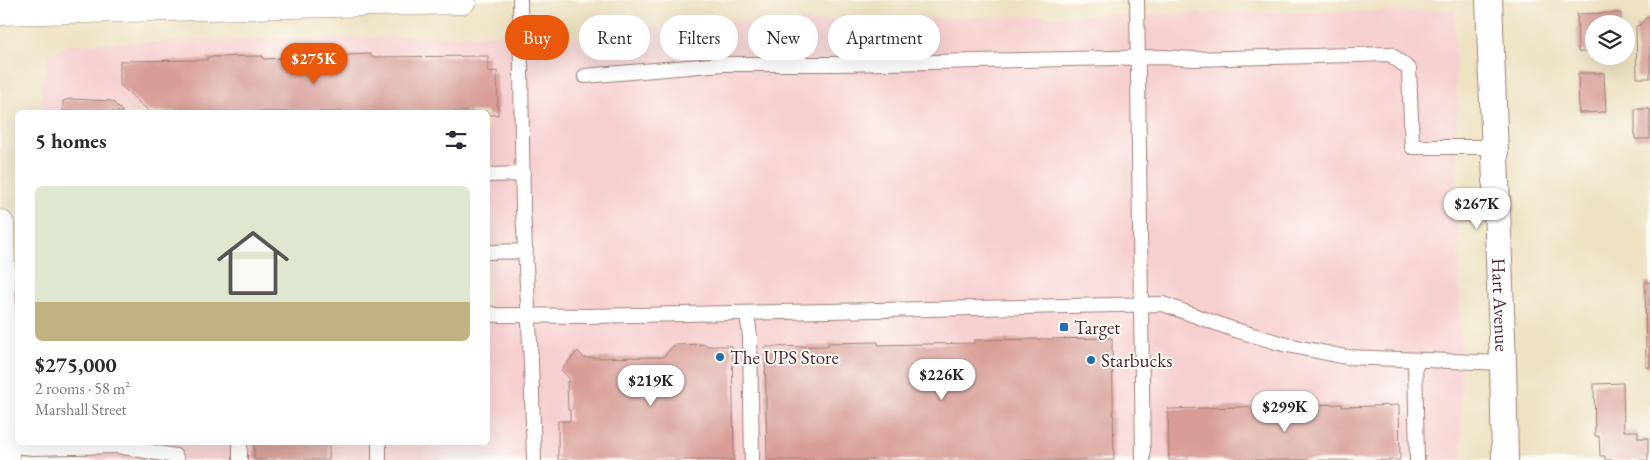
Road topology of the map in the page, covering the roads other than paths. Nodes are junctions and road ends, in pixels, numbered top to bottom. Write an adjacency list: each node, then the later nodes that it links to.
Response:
1 (462, 0): 5 (street)
2 (520, 0): 9 (lane)
3 (1137, 0): 6 (lane)
4 (1490, 0): 8 (street, Hart Avenue)
5 (0, 11)
6 (1137, 58): 7 (lane); 8 (lane); 14 (lane)
7 (585, 76)
8 (1494, 147): 20 (street, Hart Avenue)
9 (523, 174): 10 (lane); 12 (lane)
10 (490, 175)
11 (0, 224): 18 (street)
12 (526, 251): 13 (lane); 16 (lane)
13 (490, 252)
14 (1140, 305): 15 (lane); 19 (lane); 30 (lane)
15 (747, 313): 16 (lane); 29 (lane)
16 (528, 316): 17 (lane); 28 (lane)
17 (490, 317)
18 (10, 355): 21 (street)
19 (1415, 360): 20 (lane); 31 (lane)
20 (1503, 363): 32 (street, Hart Avenue)
21 (11, 388): 24 (street)
22 (240, 445): 26 (lane)
23 (379, 445): 27 (lane)
24 (5, 452): 25 (lane)
25 (177, 460)
26 (240, 460)
27 (379, 460)
28 (534, 460)
29 (752, 460)
30 (1144, 460)
31 (1417, 460)
32 (1505, 460)

